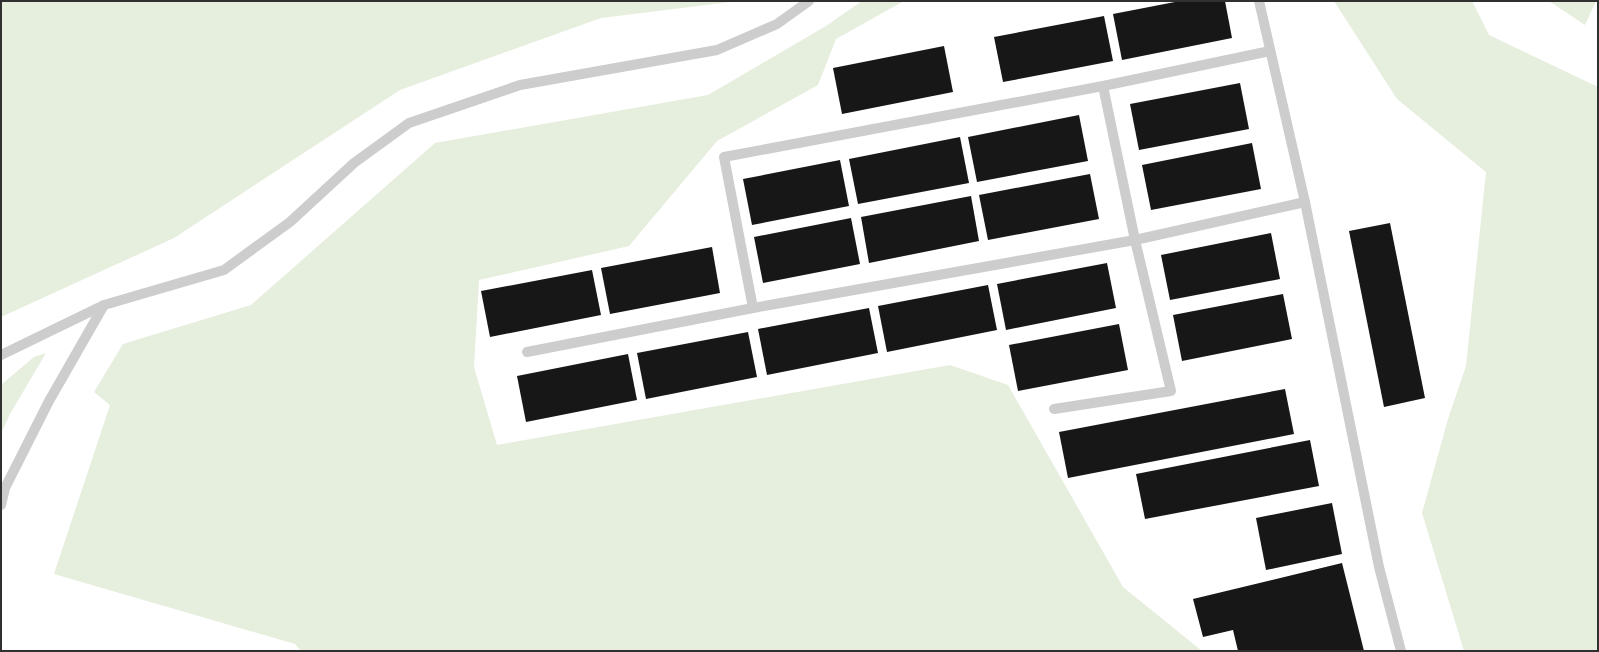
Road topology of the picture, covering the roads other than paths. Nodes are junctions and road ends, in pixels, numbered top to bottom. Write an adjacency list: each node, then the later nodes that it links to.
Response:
1 (809, 1): 7 (lane)
2 (1259, 1): 3 (lane)
3 (1270, 51): 4 (lane); 5 (lane)
4 (1102, 86): 6 (lane); 8 (lane)
5 (1305, 202): 6 (lane); 13 (lane)
6 (1135, 240): 8 (lane); 11 (lane)
7 (104, 305): 10 (lane); 12 (lane)
8 (753, 308): 9 (lane)
9 (527, 352)
10 (1, 355)
11 (1054, 409)
12 (1, 505)
13 (1401, 651)

